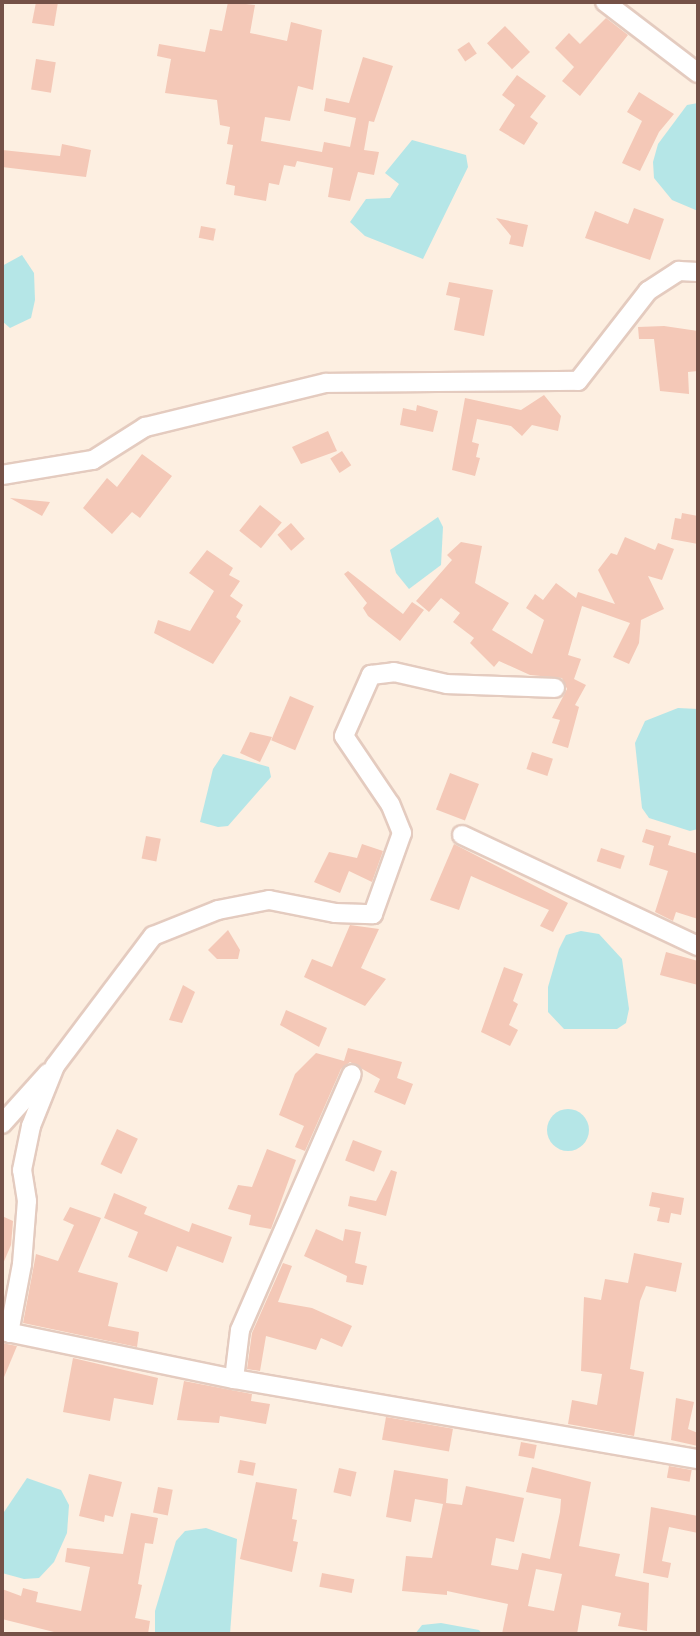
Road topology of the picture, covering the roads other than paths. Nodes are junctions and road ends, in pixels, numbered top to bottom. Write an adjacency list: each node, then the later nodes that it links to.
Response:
1 (605, 2): 2 (street)
2 (698, 73)
3 (698, 272): 4 (street)
4 (2, 475)
5 (555, 688): 8 (street)
6 (462, 835): 7 (street)
7 (698, 946)
8 (55, 1066): 10 (street); 11 (street)
9 (352, 1074): 12 (street)
10 (2, 1124)
11 (6, 1332): 12 (street)
12 (234, 1379): 13 (street)
13 (698, 1459)

